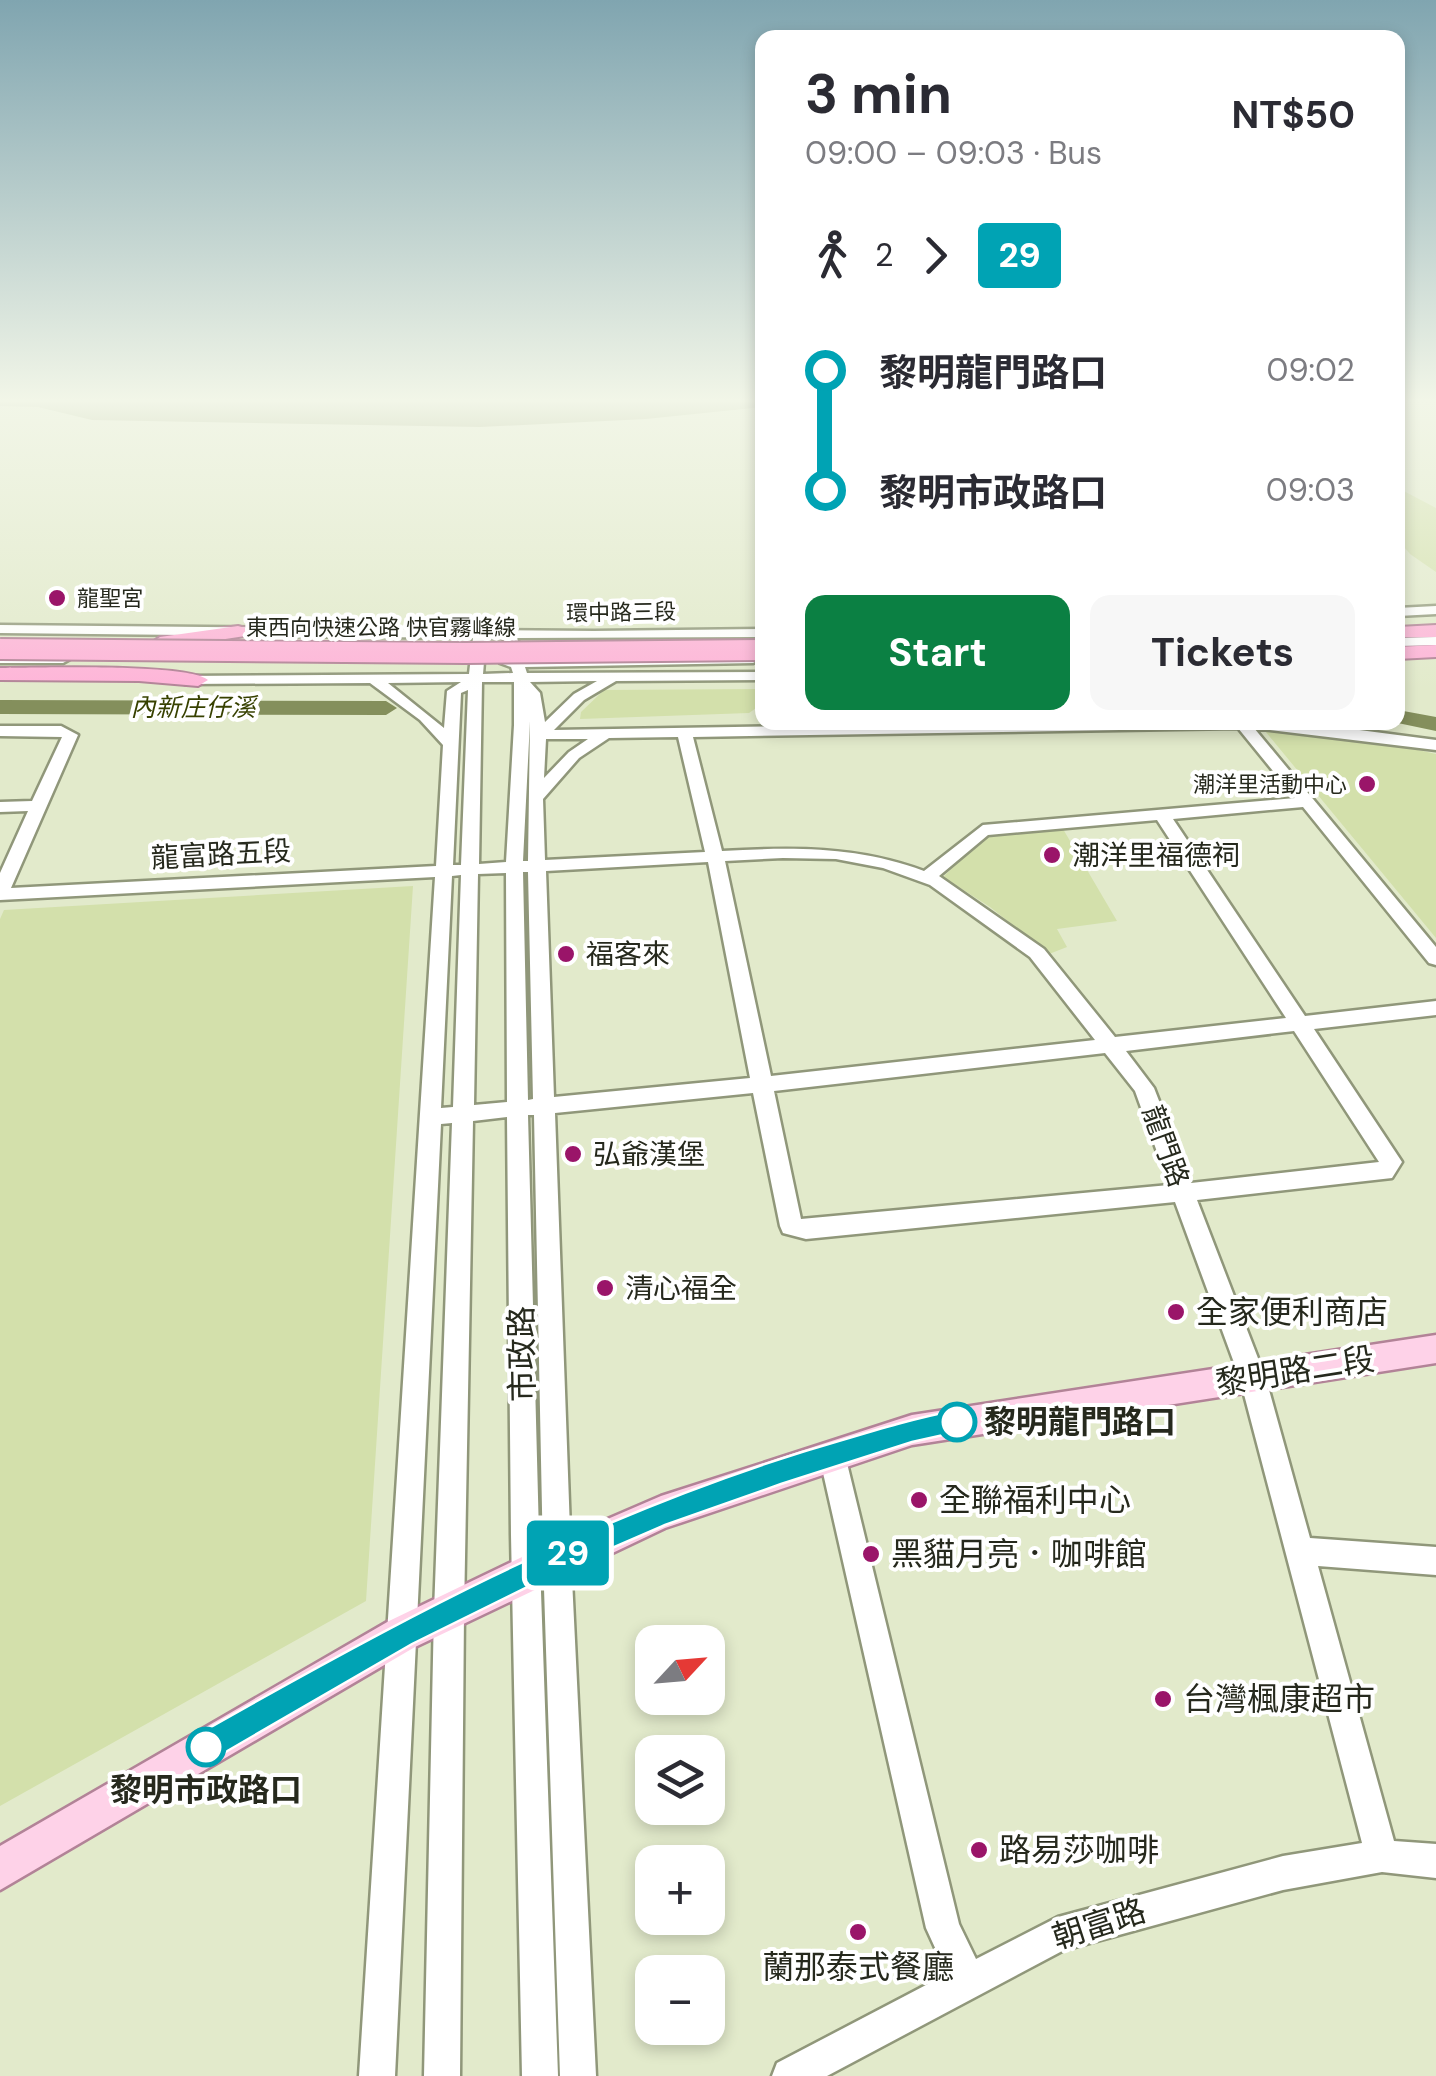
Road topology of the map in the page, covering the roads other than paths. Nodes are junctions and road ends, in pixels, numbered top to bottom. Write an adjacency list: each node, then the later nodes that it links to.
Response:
1 (1436, 610): 2 (street)
2 (1405, 612)
3 (0, 628): 4 (street, 環中路三段)
4 (238, 632): 6 (street, 環中路三段); 10 (highway, bridge)
5 (755, 633): 7 (street, 環中路三段)
6 (480, 634): 7 (street, 環中路三段); 14 (street)
7 (508, 634): 13 (street, 市政路)
8 (1436, 641): 9 (highway)
9 (1405, 642)
10 (0, 654): 11 (highway, 東西向快速公路 快官霧峰線); 14 (street, 環中路三段)
11 (755, 657)
12 (755, 657): 13 (street, 環中路三段)
13 (520, 666): 14 (street, 環中路三段); 14 (street, 環中路三段); 17 (street, 環中路三段); 26 (street, 市政路); 29 (street, 市政路)
14 (477, 667): 19 (street, 環中路三段); 27 (street); 37 (street)
15 (755, 676): 17 (street, 環中路三段)
16 (0, 677): 18 (highway)
17 (616, 678): 26 (street)
18 (198, 680): 19 (street, 環中路三段)
19 (375, 680): 27 (street)
20 (755, 730): 24 (street)
21 (1248, 730): 31 (street)
22 (1339, 730): 28 (street)
23 (0, 731): 32 (street)
24 (684, 731): 25 (street); 35 (street)
25 (609, 732): 26 (street); 30 (street)
26 (539, 735): 29 (street); 30 (street, 市政路)
27 (452, 744): 37 (street)
28 (1436, 744)
29 (521, 758): 36 (street, 市政路)
30 (535, 798): 36 (street, 市政路)
31 (1308, 802): 34 (street); 41 (street)
32 (39, 806): 33 (street); 39 (street)
33 (0, 808)
34 (1162, 815): 38 (street); 43 (street)
35 (715, 856): 36 (street, 龍門路); 38 (street, 龍門路); 45 (street)
36 (532, 867): 37 (street, 龍門路); 46 (street, 市政路); 47 (street, 市政路)
37 (457, 872): 39 (street, 龍富路五段); 40 (street, 龍富路五段); 48 (street); 49 (street)
38 (926, 877): 44 (street, 龍門路)
39 (0, 893)
40 (0, 906)
41 (1436, 959)
42 (1436, 1008): 43 (street)
43 (1300, 1024): 44 (street); 50 (street)
44 (1113, 1045): 45 (street); 50 (street, 龍門路)
45 (760, 1085): 46 (street); 50 (street)
46 (544, 1105): 47 (street); 56 (street, 市政路)
47 (518, 1107): 48 (street); 56 (street, 市政路)
48 (464, 1114): 49 (street); 57 (street)
49 (430, 1117): 58 (street)
50 (1183, 1192): 52 (street, 龍門路)
51 (1436, 1349): 52 (main road, 黎明路二段)
52 (1253, 1378): 53 (main road, 黎明路二段); 54 (street, 龍門路)
53 (832, 1455): 56 (main road, 黎明路二段); 62 (street)
54 (1300, 1551): 55 (street); 59 (street, 龍門路)
55 (1436, 1561)
56 (541, 1566): 57 (main road, 黎明路二段); 65 (street, 市政路); 66 (street, 市政路)
57 (449, 1612): 58 (main road, 黎明路二段); 64 (street)
58 (402, 1634): 61 (main road, 黎明路二段); 63 (street)
59 (1382, 1856): 60 (street, 朝富路); 62 (street, 朝富路)
60 (1436, 1861)
61 (0, 1869)
62 (968, 1980): 67 (street, 朝富路)
63 (377, 2076)
64 (442, 2076)
65 (540, 2076)
66 (578, 2076)
67 (790, 2076)

